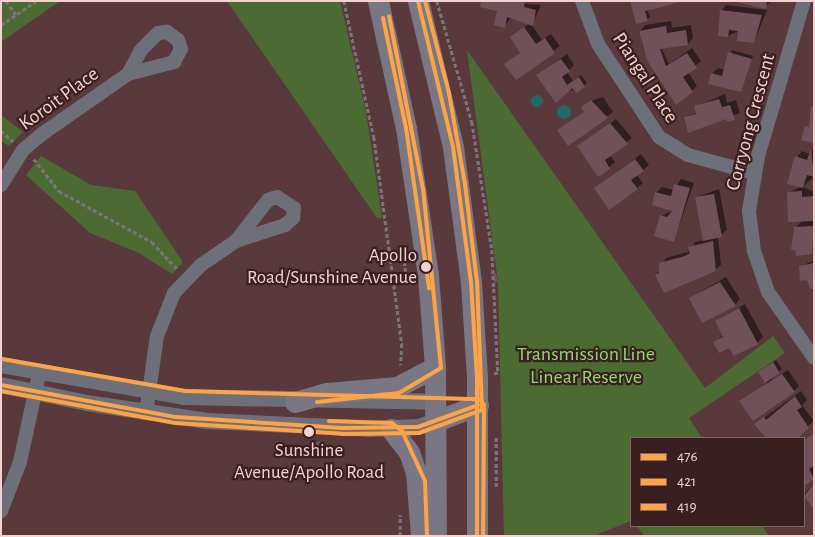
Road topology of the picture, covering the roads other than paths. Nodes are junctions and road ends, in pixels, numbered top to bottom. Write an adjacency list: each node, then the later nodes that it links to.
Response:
1 (378, 1): 11 (main road)
2 (418, 1): 17 (main road)
3 (582, 1): 6 (street, Piangal Place)
4 (804, 1): 6 (street, Corryong Crescent)
5 (128, 74): 7 (street, Koroit Place)
6 (754, 173): 9 (street, Corryong Crescent)
7 (1, 185)
8 (236, 241): 15 (street)
9 (814, 358)
10 (1, 365): 12 (street)
11 (435, 367): 16 (main road); 18 (main road)
12 (39, 374): 14 (street); 15 (street)
13 (1, 385): 14 (street)
14 (35, 392): 19 (street); 21 (street)
15 (149, 393): 16 (street); 19 (street)
16 (295, 402): 18 (street)
17 (478, 404): 18 (main road); 24 (main road)
18 (436, 412): 20 (street); 23 (main road)
19 (146, 413): 20 (street)
20 (391, 429): 22 (main road)
21 (1, 511)
22 (421, 536)
23 (436, 536)
24 (477, 536)

